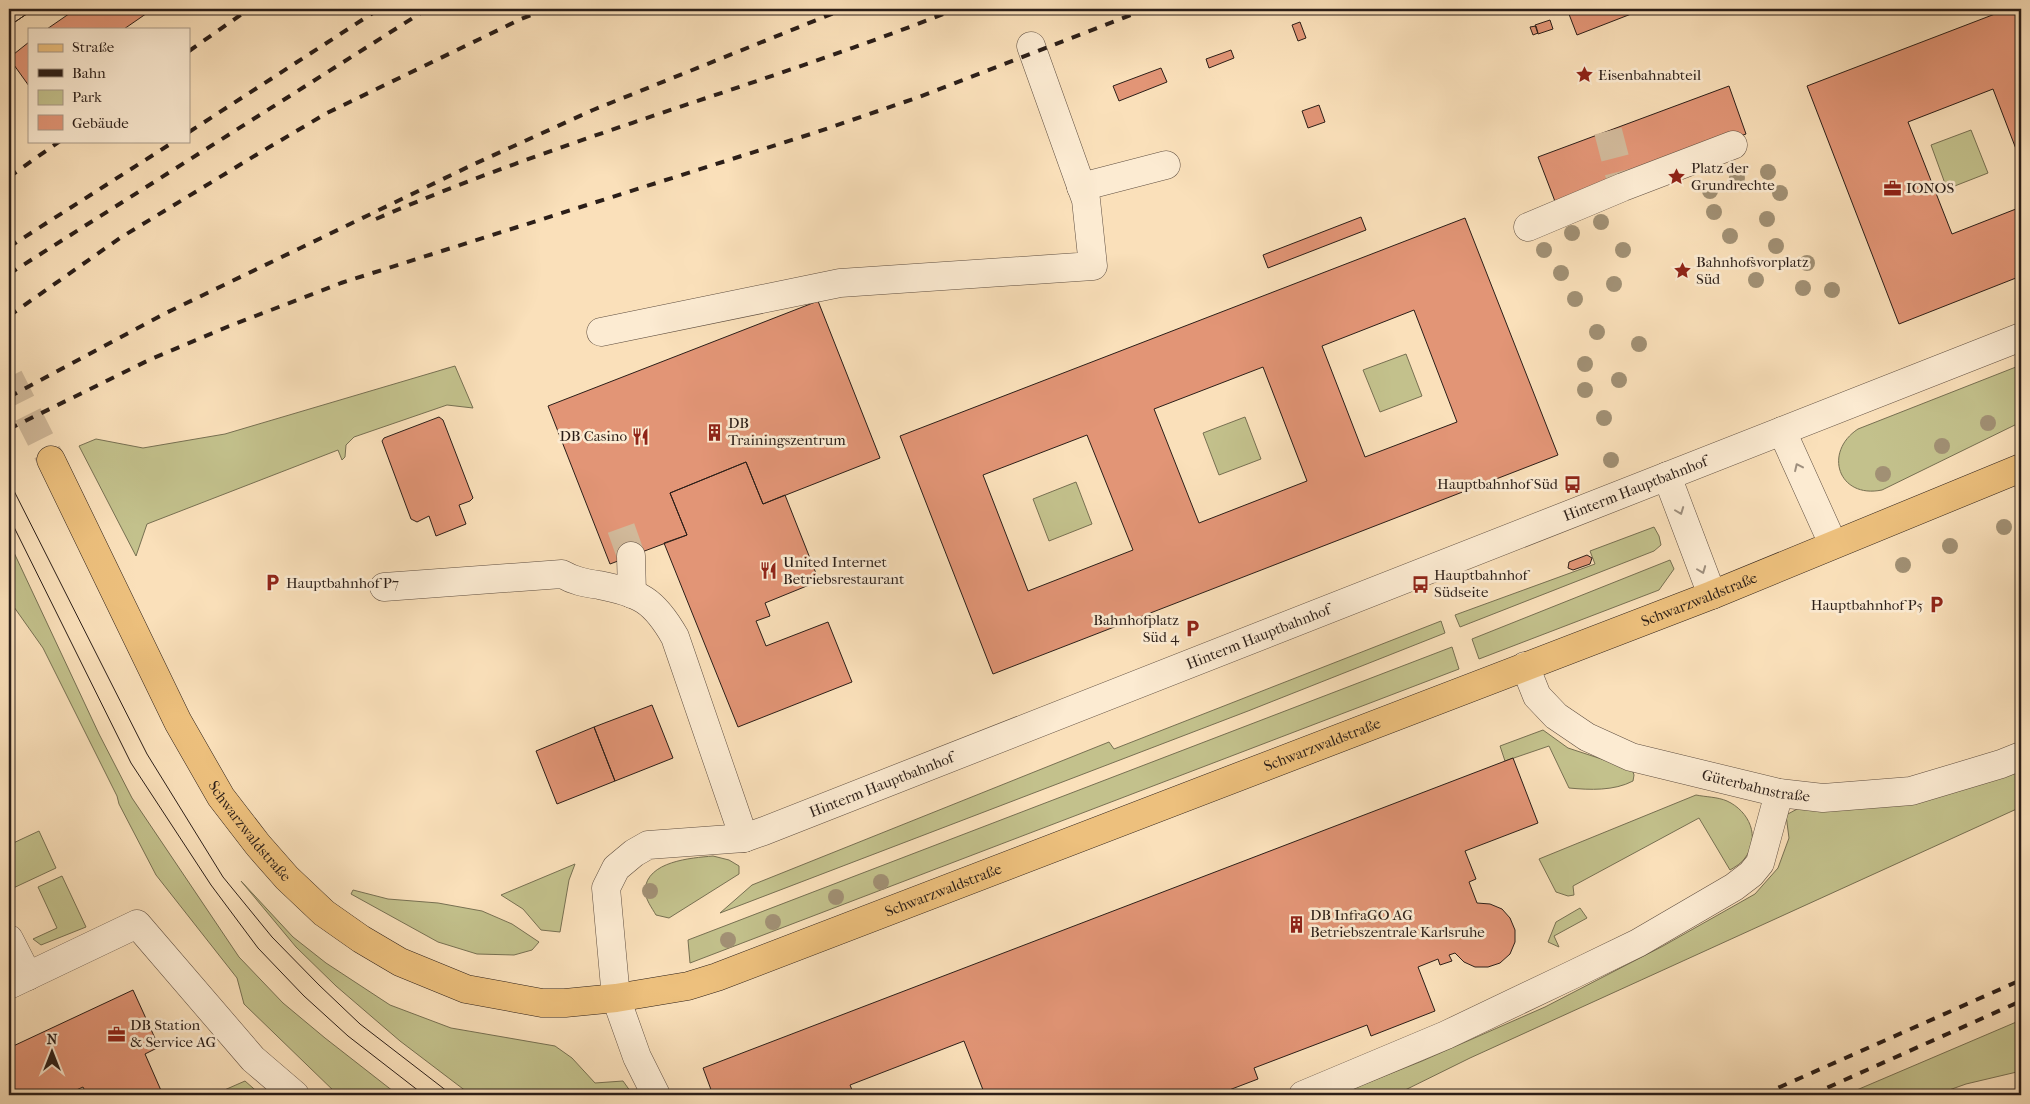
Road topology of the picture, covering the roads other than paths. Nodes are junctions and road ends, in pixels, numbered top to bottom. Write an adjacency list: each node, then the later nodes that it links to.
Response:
1 (1031, 46): 4 (street)
2 (1733, 146): 5 (street)
3 (1166, 165): 4 (street)
4 (1081, 187): 6 (street)
5 (1528, 227)
6 (601, 332)
7 (2021, 337): 8 (street, Hinterm Hauptbahnhof)
8 (1782, 431): 11 (street, Hinterm Hauptbahnhof); 12 (street, one-way to 8)
9 (51, 460): 23 (main road, Schwarzwaldstraße)
10 (2021, 468): 12 (main road, Schwarzwaldstraße)
11 (1667, 476): 16 (street, one-way to 16); 20 (street, Hinterm Hauptbahnhof)
12 (1833, 544): 16 (main road, Schwarzwaldstraße)
13 (631, 556): 15 (street)
14 (384, 587): 15 (street)
15 (632, 594): 20 (street)
16 (1712, 595): 17 (main road, Schwarzwaldstraße)
17 (1525, 666): 19 (street, Güterbahnstraße); 23 (main road, Schwarzwaldstraße)
18 (2021, 756): 19 (street, Güterbahnstraße)
19 (1778, 793): 26 (street)
20 (744, 838): 23 (street, Hinterm Hauptbahnhof)
21 (9, 940): 22 (street)
22 (18, 981): 24 (street)
23 (616, 998): 25 (street)
24 (295, 1095)
25 (656, 1095)
26 (1303, 1095)

